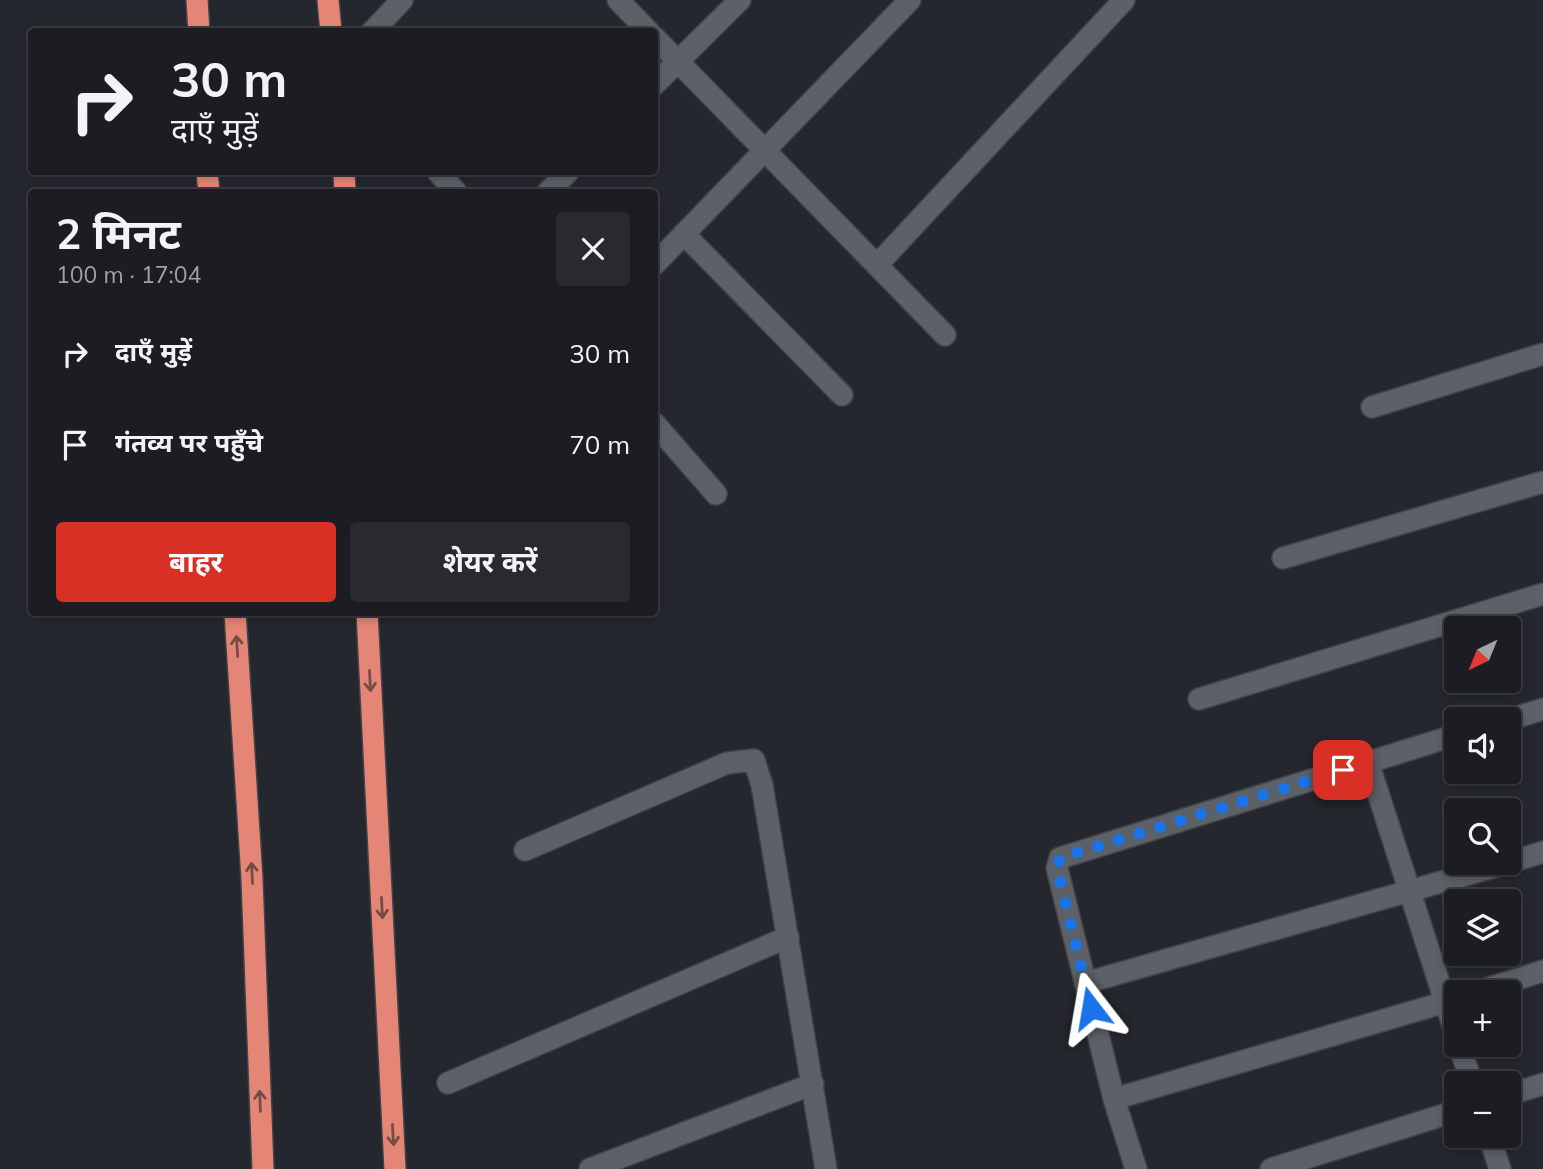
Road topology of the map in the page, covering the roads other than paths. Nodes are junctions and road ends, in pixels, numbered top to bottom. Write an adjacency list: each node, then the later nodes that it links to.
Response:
1 (197, 0): 8 (highway)
2 (328, 0): 9 (highway)
3 (402, 0): 10 (street)
4 (618, 0): 11 (street)
5 (740, 0): 13 (street)
6 (910, 0): 15 (street)
7 (1124, 0): 22 (street)
8 (198, 28)
9 (331, 28)
10 (376, 28)
11 (645, 28)
12 (658, 41): 13 (street)
13 (678, 61): 14 (street); 15 (street)
14 (658, 81)
15 (765, 150): 20 (street); 22 (street)
16 (441, 175): 18 (street)
17 (565, 175): 19 (street)
18 (453, 189)
19 (551, 189)
20 (684, 234): 21 (street); 25 (street)
21 (658, 261)
22 (877, 264): 23 (street)
23 (945, 335)
24 (1543, 354): 26 (street)
25 (842, 395)
26 (1371, 407)
27 (658, 428): 29 (street)
28 (1543, 482): 30 (street)
29 (716, 494)
30 (1283, 558)
31 (1543, 594): 34 (street)
32 (235, 616): 57 (highway, one-way to 32)
33 (367, 616): 58 (highway, one-way to 58)
34 (1199, 699)
35 (1543, 709): 36 (street)
36 (1521, 716)
37 (1444, 740): 38 (street)
38 (1368, 762): 43 (street); 47 (street)
39 (525, 850): 44 (street)
40 (1543, 852): 41 (street)
41 (1521, 859)
42 (1467, 875): 43 (street)
43 (1409, 892): 47 (street); 48 (street)
44 (788, 937): 50 (street); 51 (street)
45 (1543, 971): 46 (street)
46 (1515, 980)
47 (1085, 983): 54 (street)
48 (1444, 983)
49 (1444, 1003): 54 (street)
50 (448, 1083)
51 (813, 1084): 59 (street); 60 (street)
52 (1543, 1084): 53 (street)
53 (1521, 1091)
54 (1114, 1099): 61 (street)
55 (1444, 1115): 62 (street)
56 (1493, 1148): 63 (street)
57 (263, 1169)
58 (395, 1169)
59 (590, 1169)
60 (826, 1169)
61 (1136, 1169)
62 (1271, 1169)
63 (1500, 1169)

